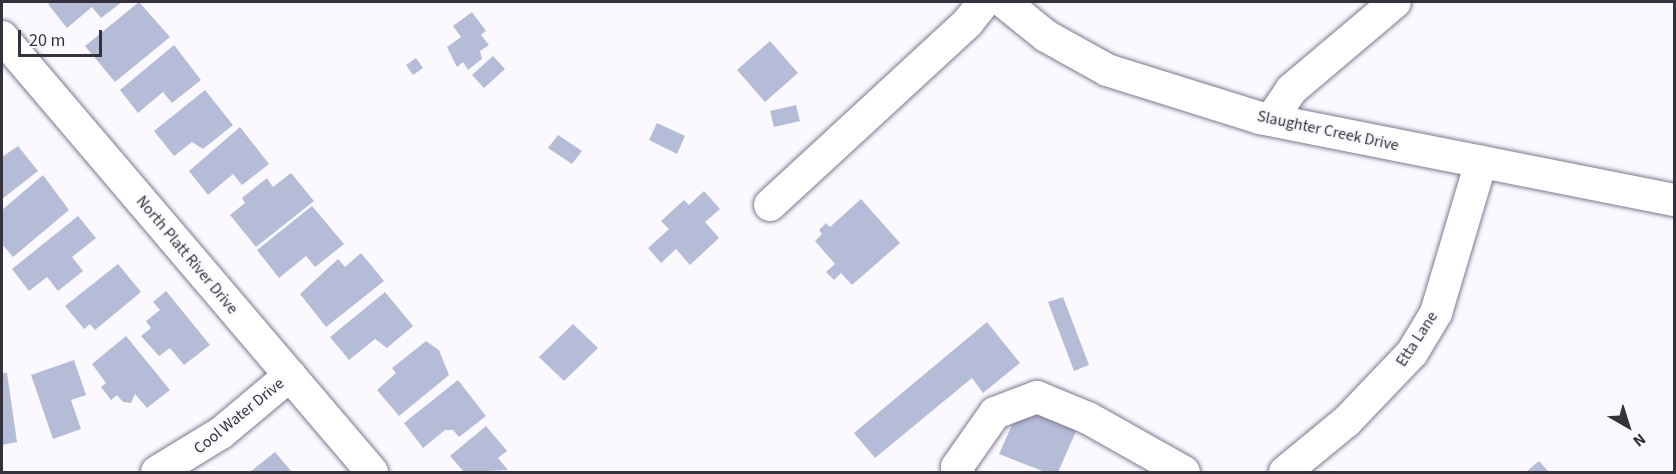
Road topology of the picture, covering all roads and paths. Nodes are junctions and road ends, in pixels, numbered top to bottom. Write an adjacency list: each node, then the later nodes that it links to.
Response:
1 (984, 2): 8 (street)
2 (1004, 2): 5 (street, Slaughter Creek Drive)
3 (1395, 2): 5 (street)
4 (2, 37): 9 (street, North Platt River Drive)
5 (1271, 120): 6 (street, Slaughter Creek Drive)
6 (1481, 162): 7 (street, Slaughter Creek Drive); 14 (street, Etta Lane)
7 (1674, 200)
8 (770, 205)
9 (290, 375): 10 (street, Cool Water Drive); 11 (street, North Platt River Drive)
10 (157, 472)
11 (372, 472)
12 (959, 472): 13 (street)
13 (1184, 472)
14 (1284, 472)

